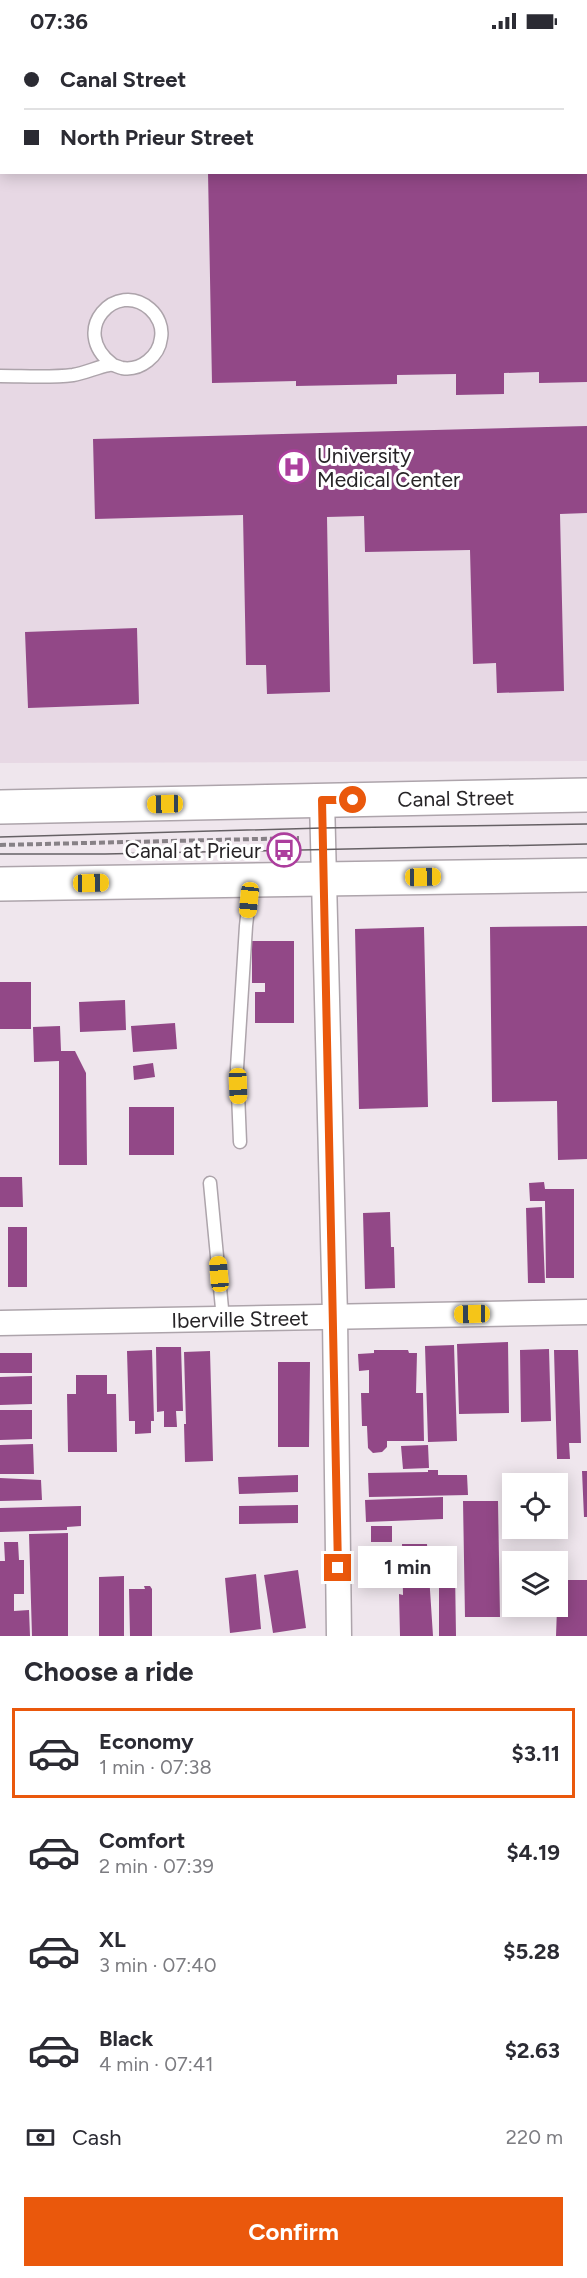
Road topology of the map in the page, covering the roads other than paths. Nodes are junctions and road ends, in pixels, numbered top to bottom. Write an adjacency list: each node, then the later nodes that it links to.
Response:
1 (112, 364): 1 (lane); 2 (lane)
2 (0, 376)
3 (587, 795): 4 (main road, Canal Street)
4 (322, 800): 5 (main road, Canal Street); 7 (street)
5 (0, 807)
6 (587, 875): 7 (main road)
7 (324, 879): 8 (main road); 13 (street)
8 (251, 880): 9 (main road); 10 (lane)
9 (0, 884)
10 (240, 1142)
11 (210, 1183): 14 (lane)
12 (587, 1312): 13 (street, Iberville Street)
13 (334, 1317): 14 (street, Iberville Street); 16 (street)
14 (223, 1319): 15 (street, Iberville Street)
15 (0, 1323)
16 (339, 1636)

